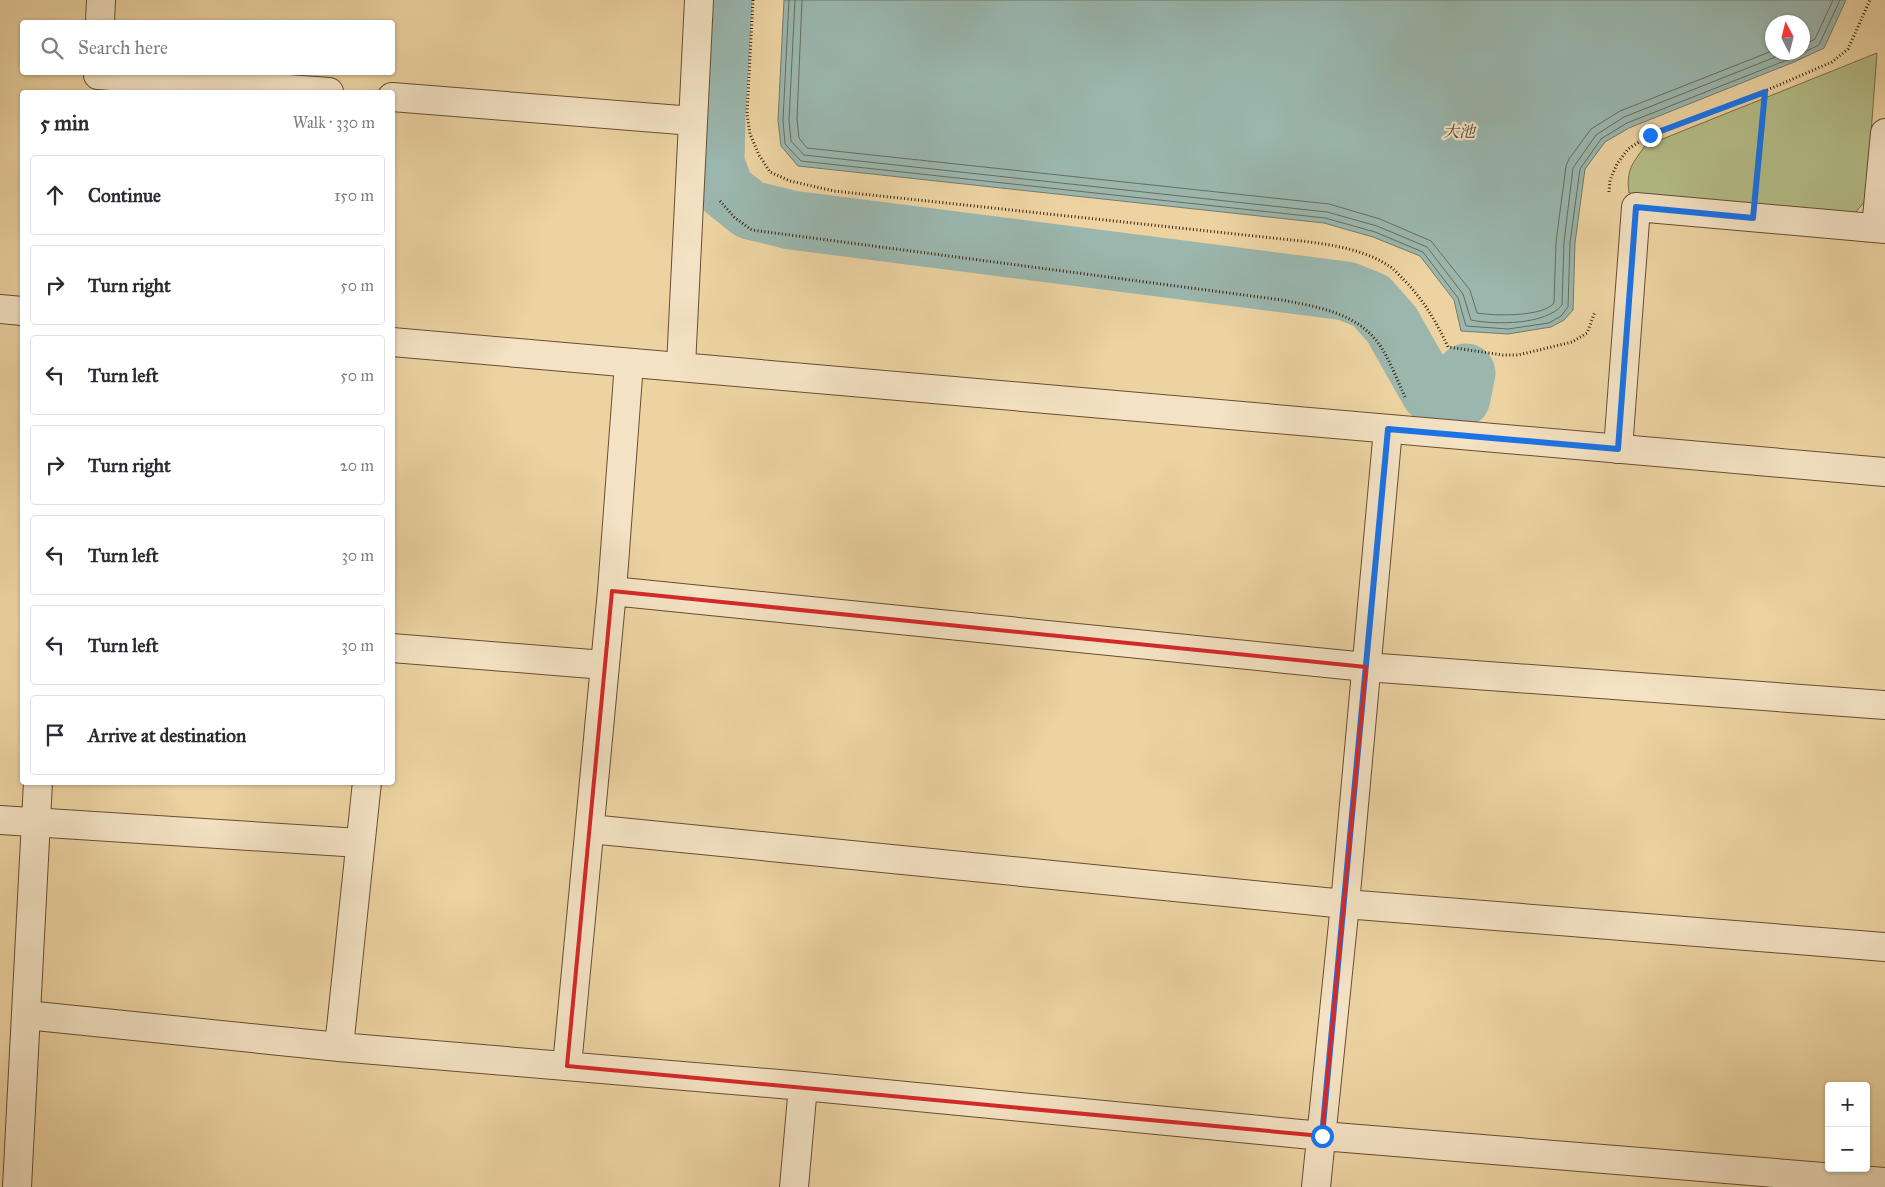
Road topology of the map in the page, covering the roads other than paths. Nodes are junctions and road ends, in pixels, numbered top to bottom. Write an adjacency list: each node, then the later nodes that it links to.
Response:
1 (101, 0): 3 (street)
2 (699, 0): 7 (street)
3 (100, 20)
4 (98, 80): 5 (street)
5 (290, 90)
6 (395, 97): 7 (street)
7 (693, 121): 14 (street)
8 (1885, 133): 9 (street)
9 (1880, 229): 16 (street)
10 (0, 309): 11 (street)
11 (20, 311)
12 (395, 342): 13 (street)
13 (629, 362): 14 (street); 18 (street)
14 (681, 366): 15 (street)
15 (1388, 429): 16 (street); 21 (street)
16 (1618, 449): 17 (street)
17 (1885, 472)
18 (612, 590): 20 (street); 21 (street)
19 (395, 648): 20 (street)
20 (604, 665): 27 (street)
21 (1366, 667): 22 (street); 29 (street)
22 (1885, 705)
23 (38, 785): 26 (street)
24 (367, 785): 28 (street)
25 (0, 820): 26 (street)
26 (36, 823): 28 (street); 31 (street)
27 (590, 829): 29 (street); 33 (street)
28 (360, 843): 32 (street)
29 (1345, 904): 30 (street); 35 (street)
30 (1885, 947)
31 (26, 1015): 32 (street); 37 (street)
32 (339, 1047): 33 (street)
33 (567, 1066): 34 (street)
34 (803, 1086): 35 (street); 38 (street)
35 (1322, 1136): 36 (street); 39 (street)
36 (1885, 1182)
37 (17, 1187)
38 (794, 1187)
39 (1316, 1187)

